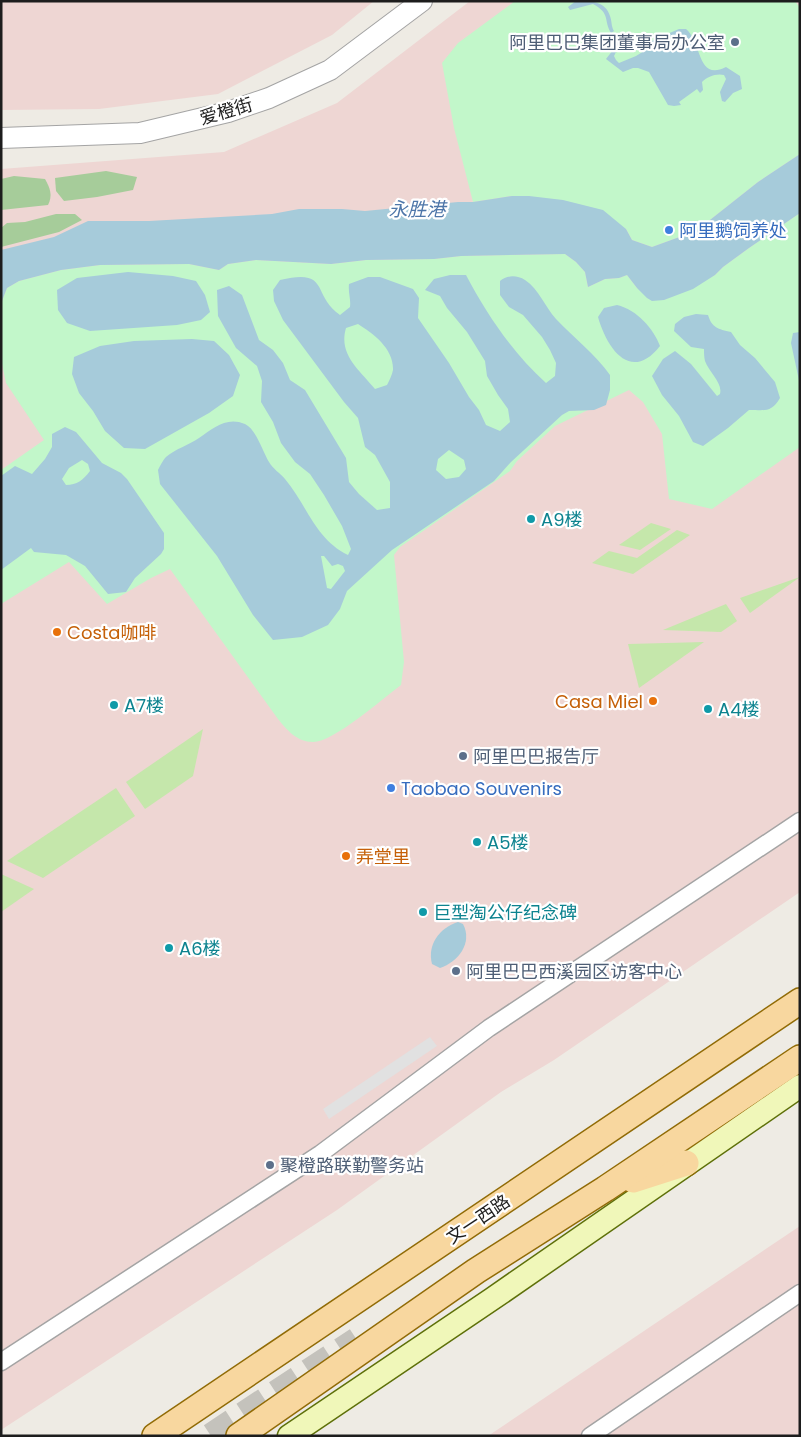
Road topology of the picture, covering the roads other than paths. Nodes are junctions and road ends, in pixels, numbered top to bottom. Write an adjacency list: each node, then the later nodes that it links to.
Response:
1 (422, 1): 2 (street, 爱橙街)
2 (1, 138)
3 (800, 821): 10 (street)
4 (800, 1001): 11 (main road, 文一西路)
5 (800, 1058): 8 (main road)
6 (800, 1086): 7 (main road)
7 (686, 1163): 8 (main road); 13 (main road)
8 (604, 1189): 12 (main road)
9 (800, 1293): 14 (street)
10 (1, 1362)
11 (155, 1436)
12 (239, 1436)
13 (289, 1436)
14 (590, 1436)

